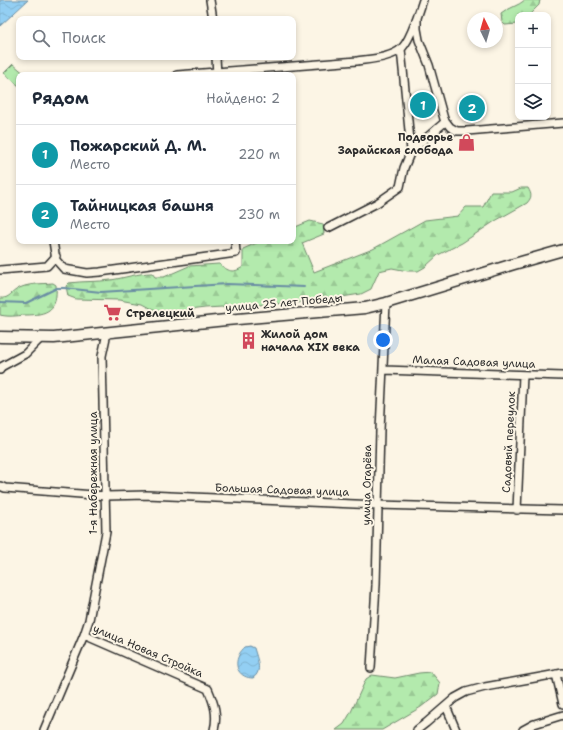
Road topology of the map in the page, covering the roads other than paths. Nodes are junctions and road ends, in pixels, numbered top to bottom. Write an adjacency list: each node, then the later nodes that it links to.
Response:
1 (210, 0): 3 (street)
2 (423, 0): 4 (street)
3 (213, 16)
4 (417, 18): 5 (street); 9 (street)
5 (402, 49): 8 (street); 11 (street)
6 (216, 60): 7 (street)
7 (217, 72)
8 (232, 72)
9 (445, 122): 10 (street); 11 (street)
10 (563, 123)
11 (411, 151): 12 (street)
12 (328, 228)
13 (54, 244): 16 (street)
14 (235, 244): 16 (street)
15 (563, 250): 18 (main road, улица 25 лет Победы)
16 (56, 258): 17 (street)
17 (0, 270)
18 (386, 304): 19 (main road, улица 25 лет Победы); 23 (street, улица Огарёва)
19 (106, 333): 21 (main road, улица 25 лет Победы); 27 (street, 1-я Набережная улица)
20 (0, 337): 21 (main road, улица 25 лет Победы)
21 (41, 338): 22 (street)
22 (0, 368)
23 (384, 370): 24 (street, Малая Садовая улица); 28 (street, улица Огарёва)
24 (523, 375): 25 (street, Малая Садовая улица); 29 (street, Садовый переулок)
25 (563, 376)
26 (0, 486): 27 (street, Большая Садовая улица)
27 (106, 496): 28 (street, Большая Садовая улица); 31 (street, 1-я Набережная улица)
28 (378, 505): 29 (street, Большая Садовая улица); 32 (street, улица Огарёва)
29 (516, 510): 30 (street, Большая Садовая улица)
30 (563, 510)
31 (84, 636): 37 (street, 1-я Набережная улица); 38 (street, улица Новая Стройка)
32 (371, 668)
33 (560, 673): 34 (street); 35 (street)
34 (563, 704)
35 (446, 706): 39 (street); 40 (street)
36 (563, 715): 41 (street)
37 (44, 730)
38 (214, 730)
39 (416, 730)
40 (456, 730)
41 (523, 730)

